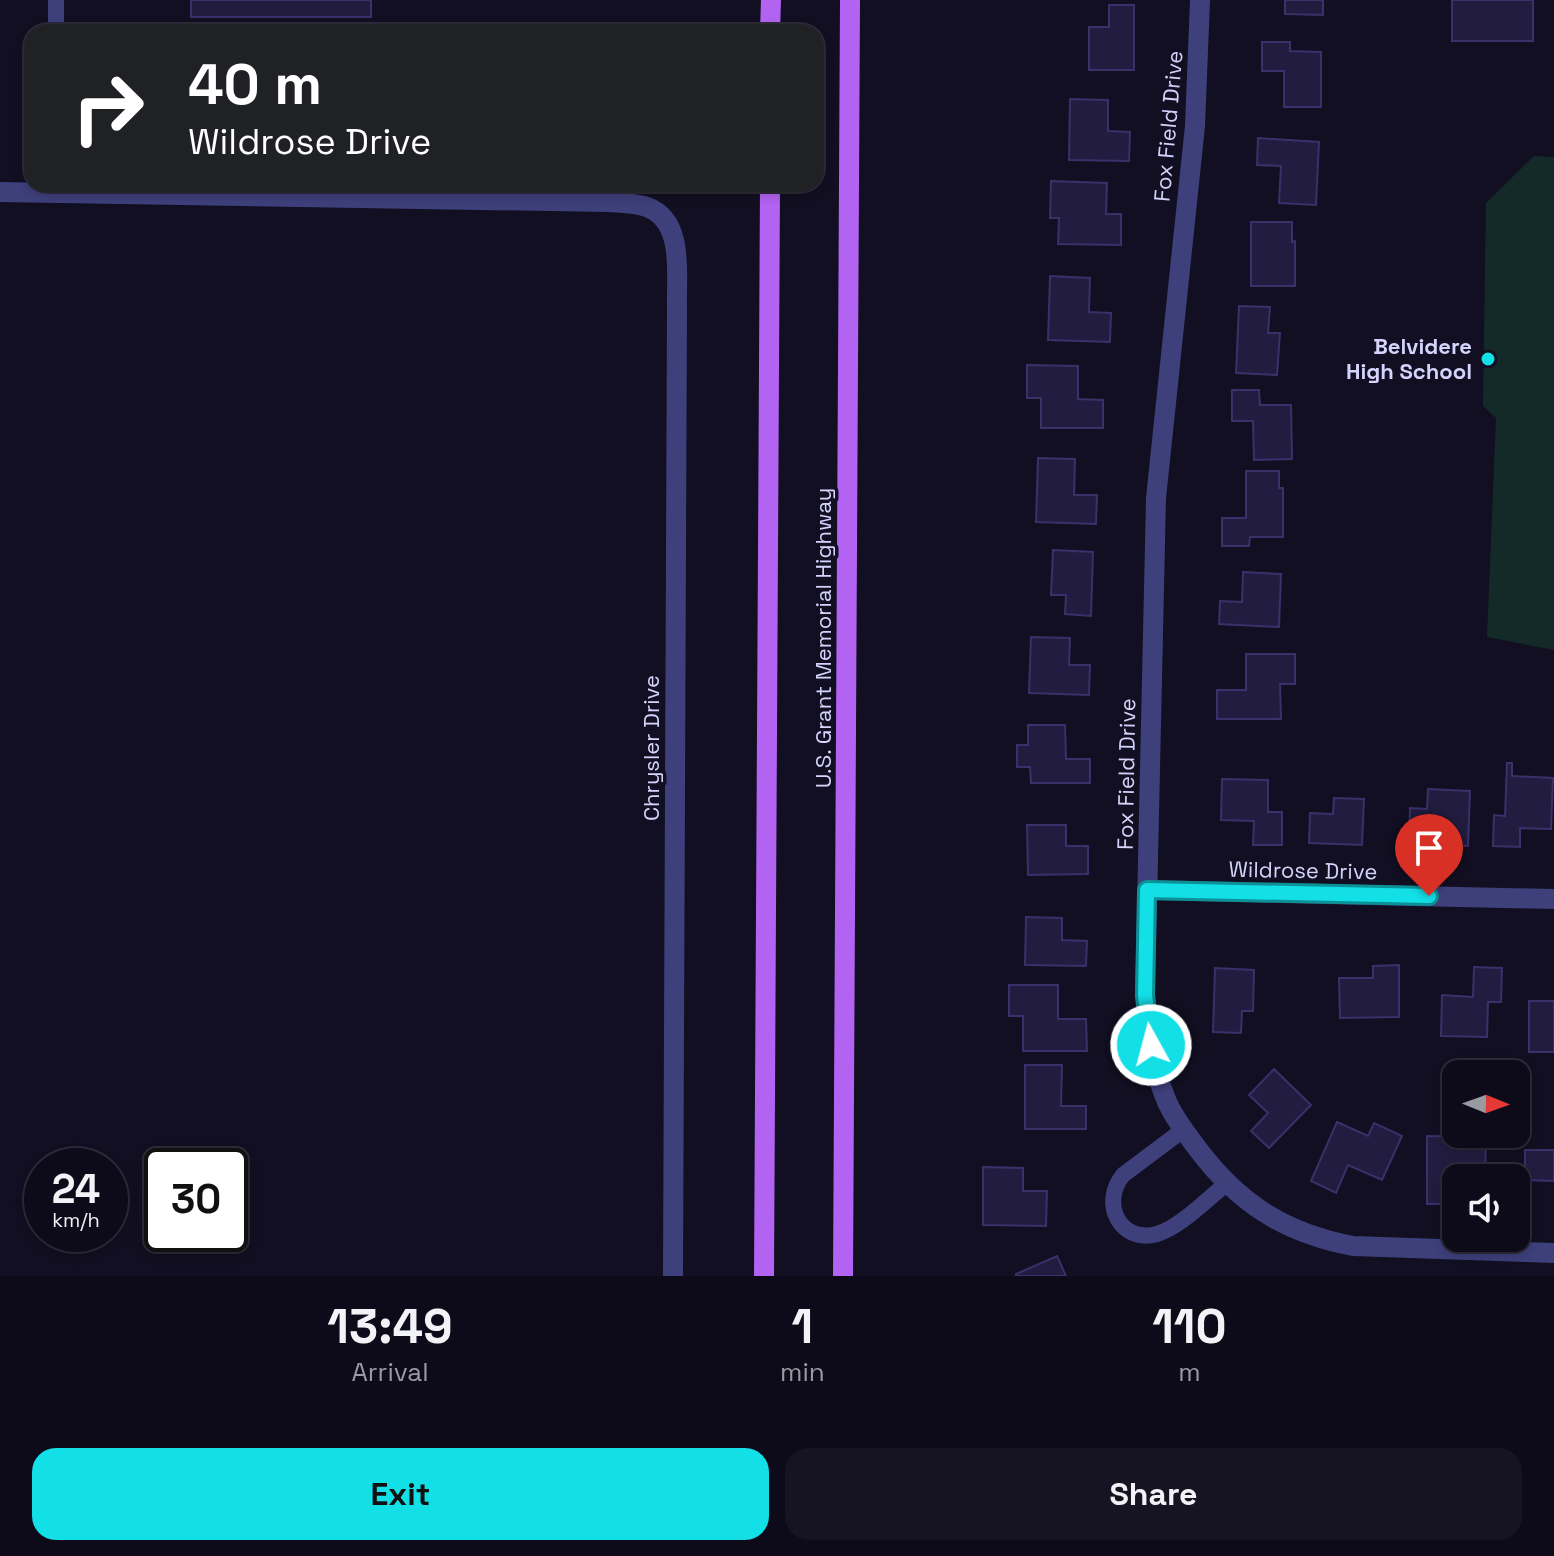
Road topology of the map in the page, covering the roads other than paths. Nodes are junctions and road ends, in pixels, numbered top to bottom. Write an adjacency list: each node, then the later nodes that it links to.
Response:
1 (56, 0): 5 (lane)
2 (771, 0): 6 (main road)
3 (850, 0): 20 (main road, U.S. Grant Memorial Highway)
4 (1200, 0): 11 (street, Fox Field Drive)
5 (56, 24)
6 (770, 24)
7 (24, 190): 8 (street)
8 (0, 192)
9 (212, 192): 17 (street, Chrysler Drive)
10 (770, 192): 15 (main road)
11 (1147, 890): 12 (street, Wildrose Drive); 13 (street, Fox Field Drive)
12 (1554, 899)
13 (1183, 1130): 14 (street, Fox Field Drive); 14 (lane)
14 (1227, 1183): 16 (street, Fox Field Drive)
15 (765, 1235): 18 (main road); 19 (main road)
16 (1554, 1253)
17 (673, 1276)
18 (764, 1276)
19 (771, 1276)
20 (843, 1276)

